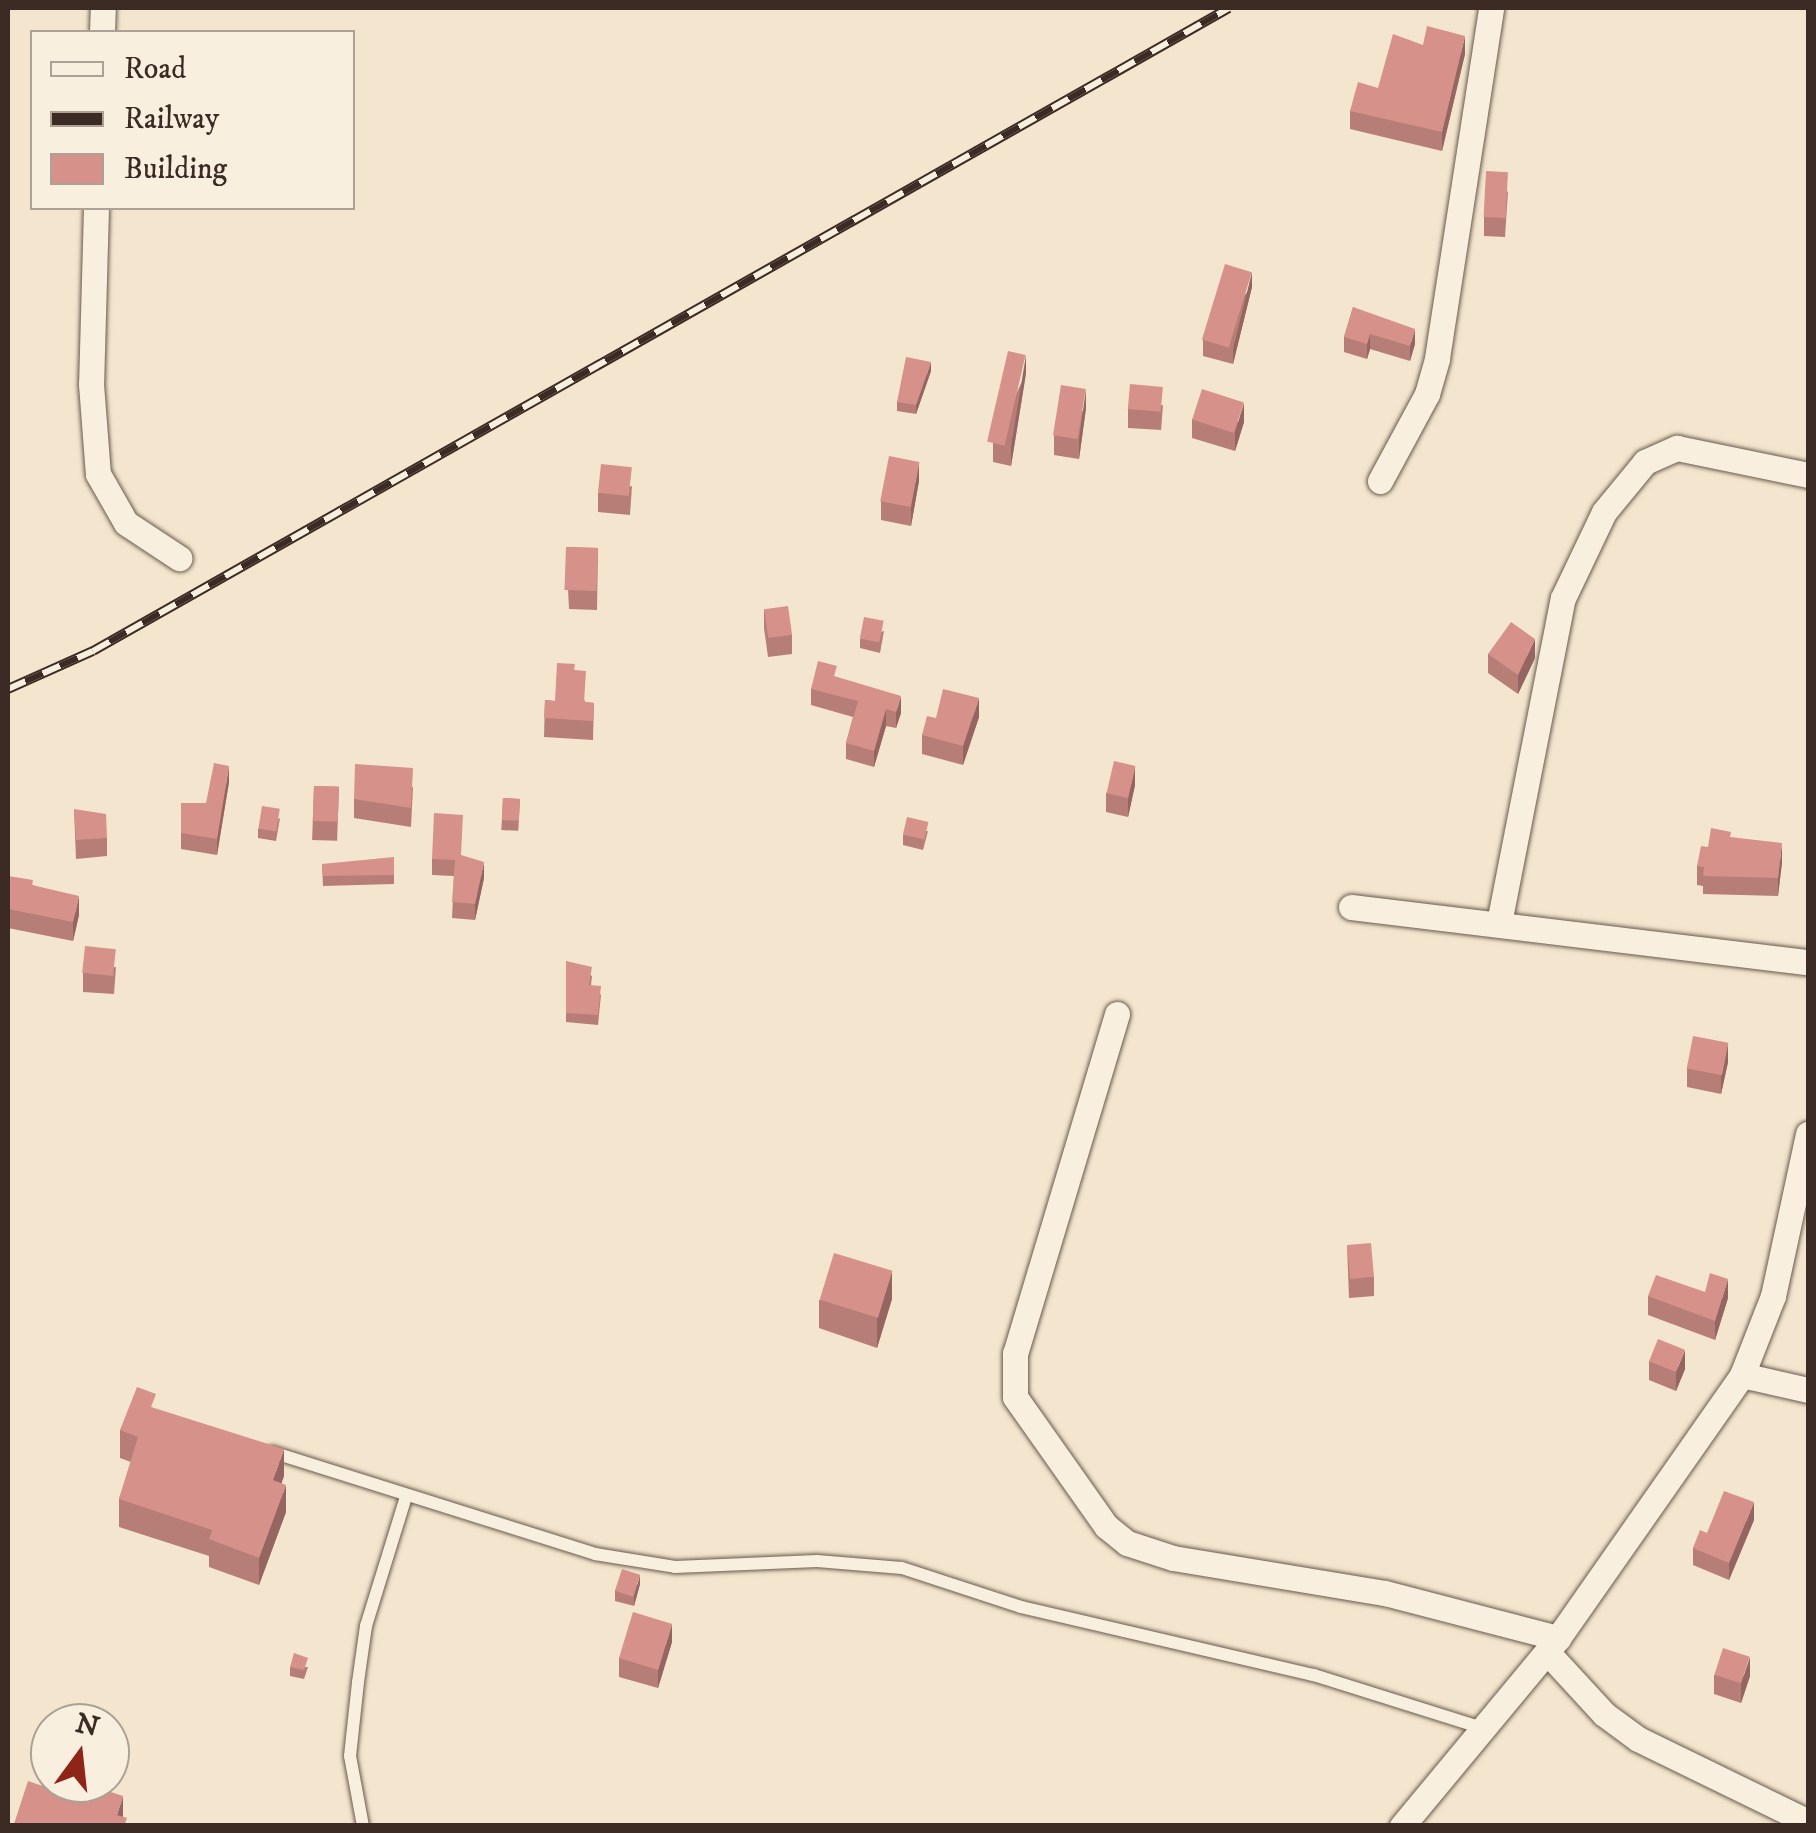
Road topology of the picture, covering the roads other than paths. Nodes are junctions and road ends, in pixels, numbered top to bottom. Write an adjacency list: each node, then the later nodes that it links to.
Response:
1 (1491, 8): 4 (street)
2 (96, 210): 5 (street)
3 (1808, 475): 7 (street)
4 (1380, 481)
5 (179, 558)
6 (1352, 908): 7 (street)
7 (1499, 923): 8 (street)
8 (1808, 962)
9 (1117, 1014): 15 (street)
10 (1808, 1134): 11 (street)
11 (1742, 1375): 12 (street); 15 (street)
12 (1808, 1390)
13 (258, 1447): 14 (lane)
14 (406, 1497): 16 (lane); 18 (lane)
15 (1552, 1645): 16 (street); 17 (street)
16 (1480, 1727): 19 (street)
17 (1808, 1822)
18 (364, 1826)
19 (1402, 1826)

